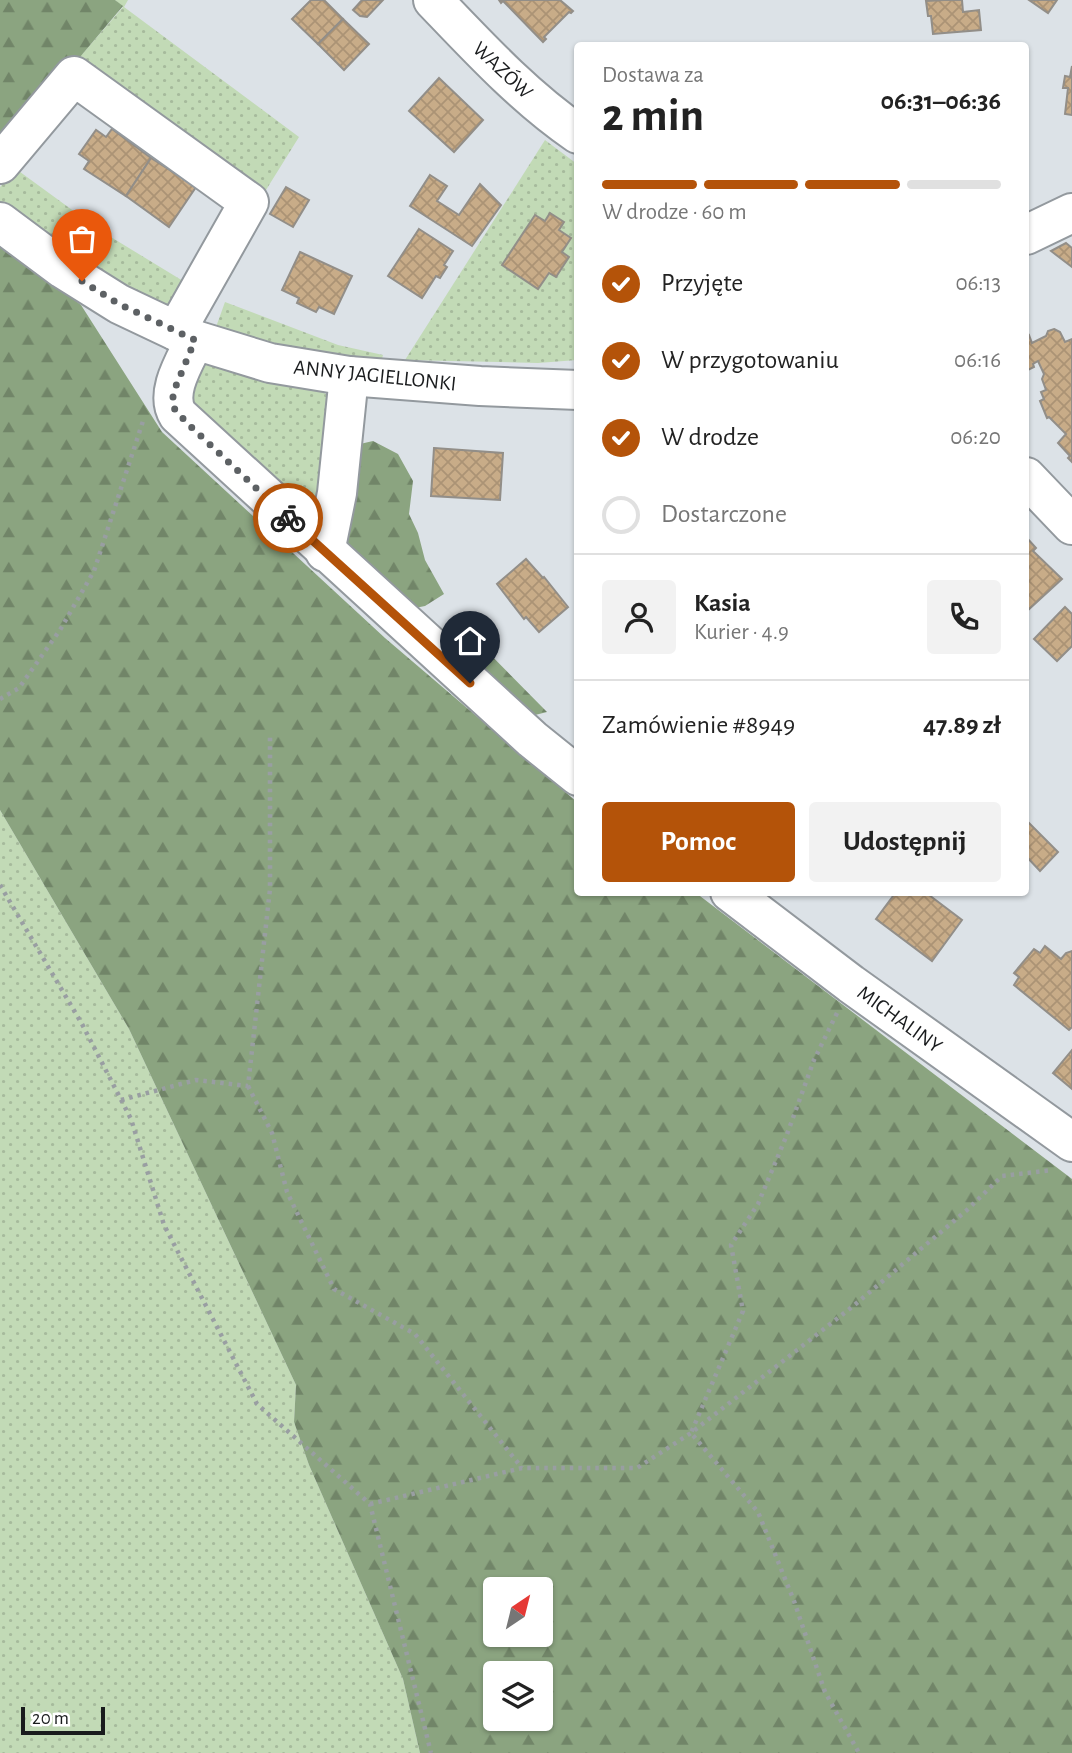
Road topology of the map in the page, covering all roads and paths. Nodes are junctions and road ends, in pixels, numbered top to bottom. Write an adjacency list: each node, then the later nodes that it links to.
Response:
1 (433, 0): 2 (street, WAZÓW)
2 (574, 131)
3 (0, 164): 7 (street)
4 (1072, 213): 6 (street)
5 (0, 222): 7 (street, ANNY JAGIELLONKI)
6 (1029, 234)
7 (185, 336): 8 (street, ANNY JAGIELLONKI); 10 (street)
8 (349, 376): 9 (street, ANNY JAGIELLONKI); 13 (street)
9 (574, 390)
10 (173, 393): 13 (street); 14 (path)
11 (1029, 480): 12 (street)
12 (1072, 525)
13 (325, 552): 16 (street)
14 (0, 699)
15 (270, 736): 20 (path)
16 (574, 773)
17 (0, 885): 21 (path)
18 (735, 896): 19 (street, MICHALINY)
19 (851, 984): 22 (street, MICHALINY); 23 (path)
20 (248, 1086): 21 (path); 24 (path)
21 (121, 1100): 25 (path)
22 (1065, 1155): 23 (path)
23 (691, 1433): 24 (path); 27 (path)
24 (522, 1468): 25 (path)
25 (370, 1504): 26 (path)
26 (431, 1753)
27 (859, 1753)

